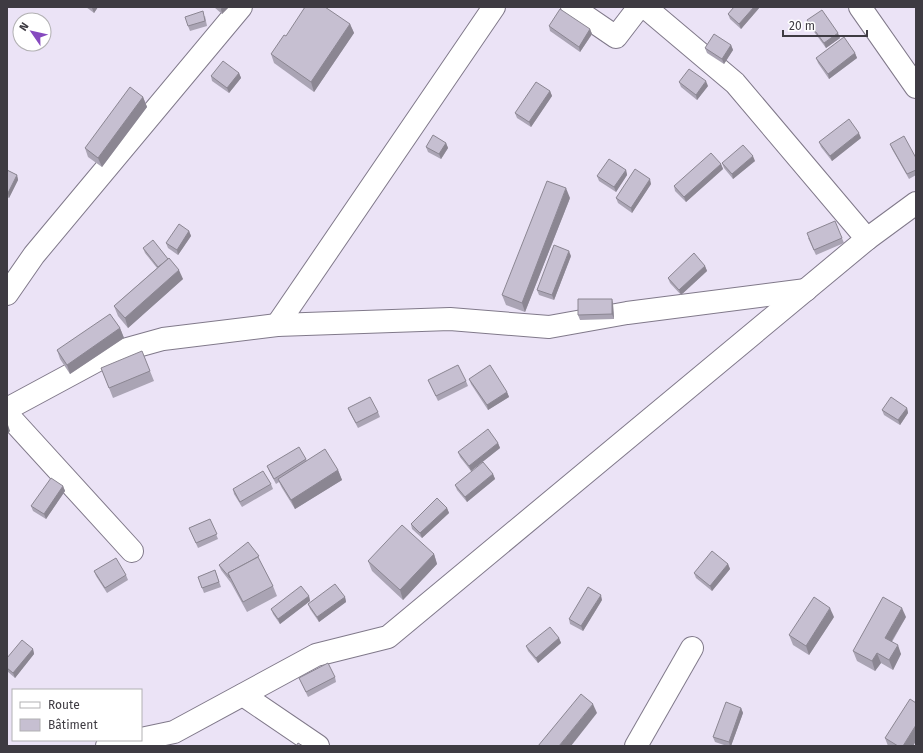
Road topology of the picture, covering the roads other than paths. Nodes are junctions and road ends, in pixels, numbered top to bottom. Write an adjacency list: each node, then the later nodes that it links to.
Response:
1 (241, 7): 11 (street)
2 (494, 7): 12 (street)
3 (572, 7): 4 (street)
4 (639, 7)
5 (645, 7): 9 (street)
6 (860, 7): 7 (street)
7 (916, 87)
8 (916, 203): 9 (street)
9 (867, 239): 10 (street)
10 (806, 290): 12 (street); 17 (street)
11 (7, 294)
12 (277, 325): 13 (street)
13 (7, 409)
14 (7, 414): 15 (street)
15 (132, 552)
16 (692, 648): 22 (street)
17 (243, 695): 18 (street); 21 (street)
18 (142, 739)
19 (130, 741): 20 (street)
20 (107, 746)
21 (318, 746)
22 (636, 746)

